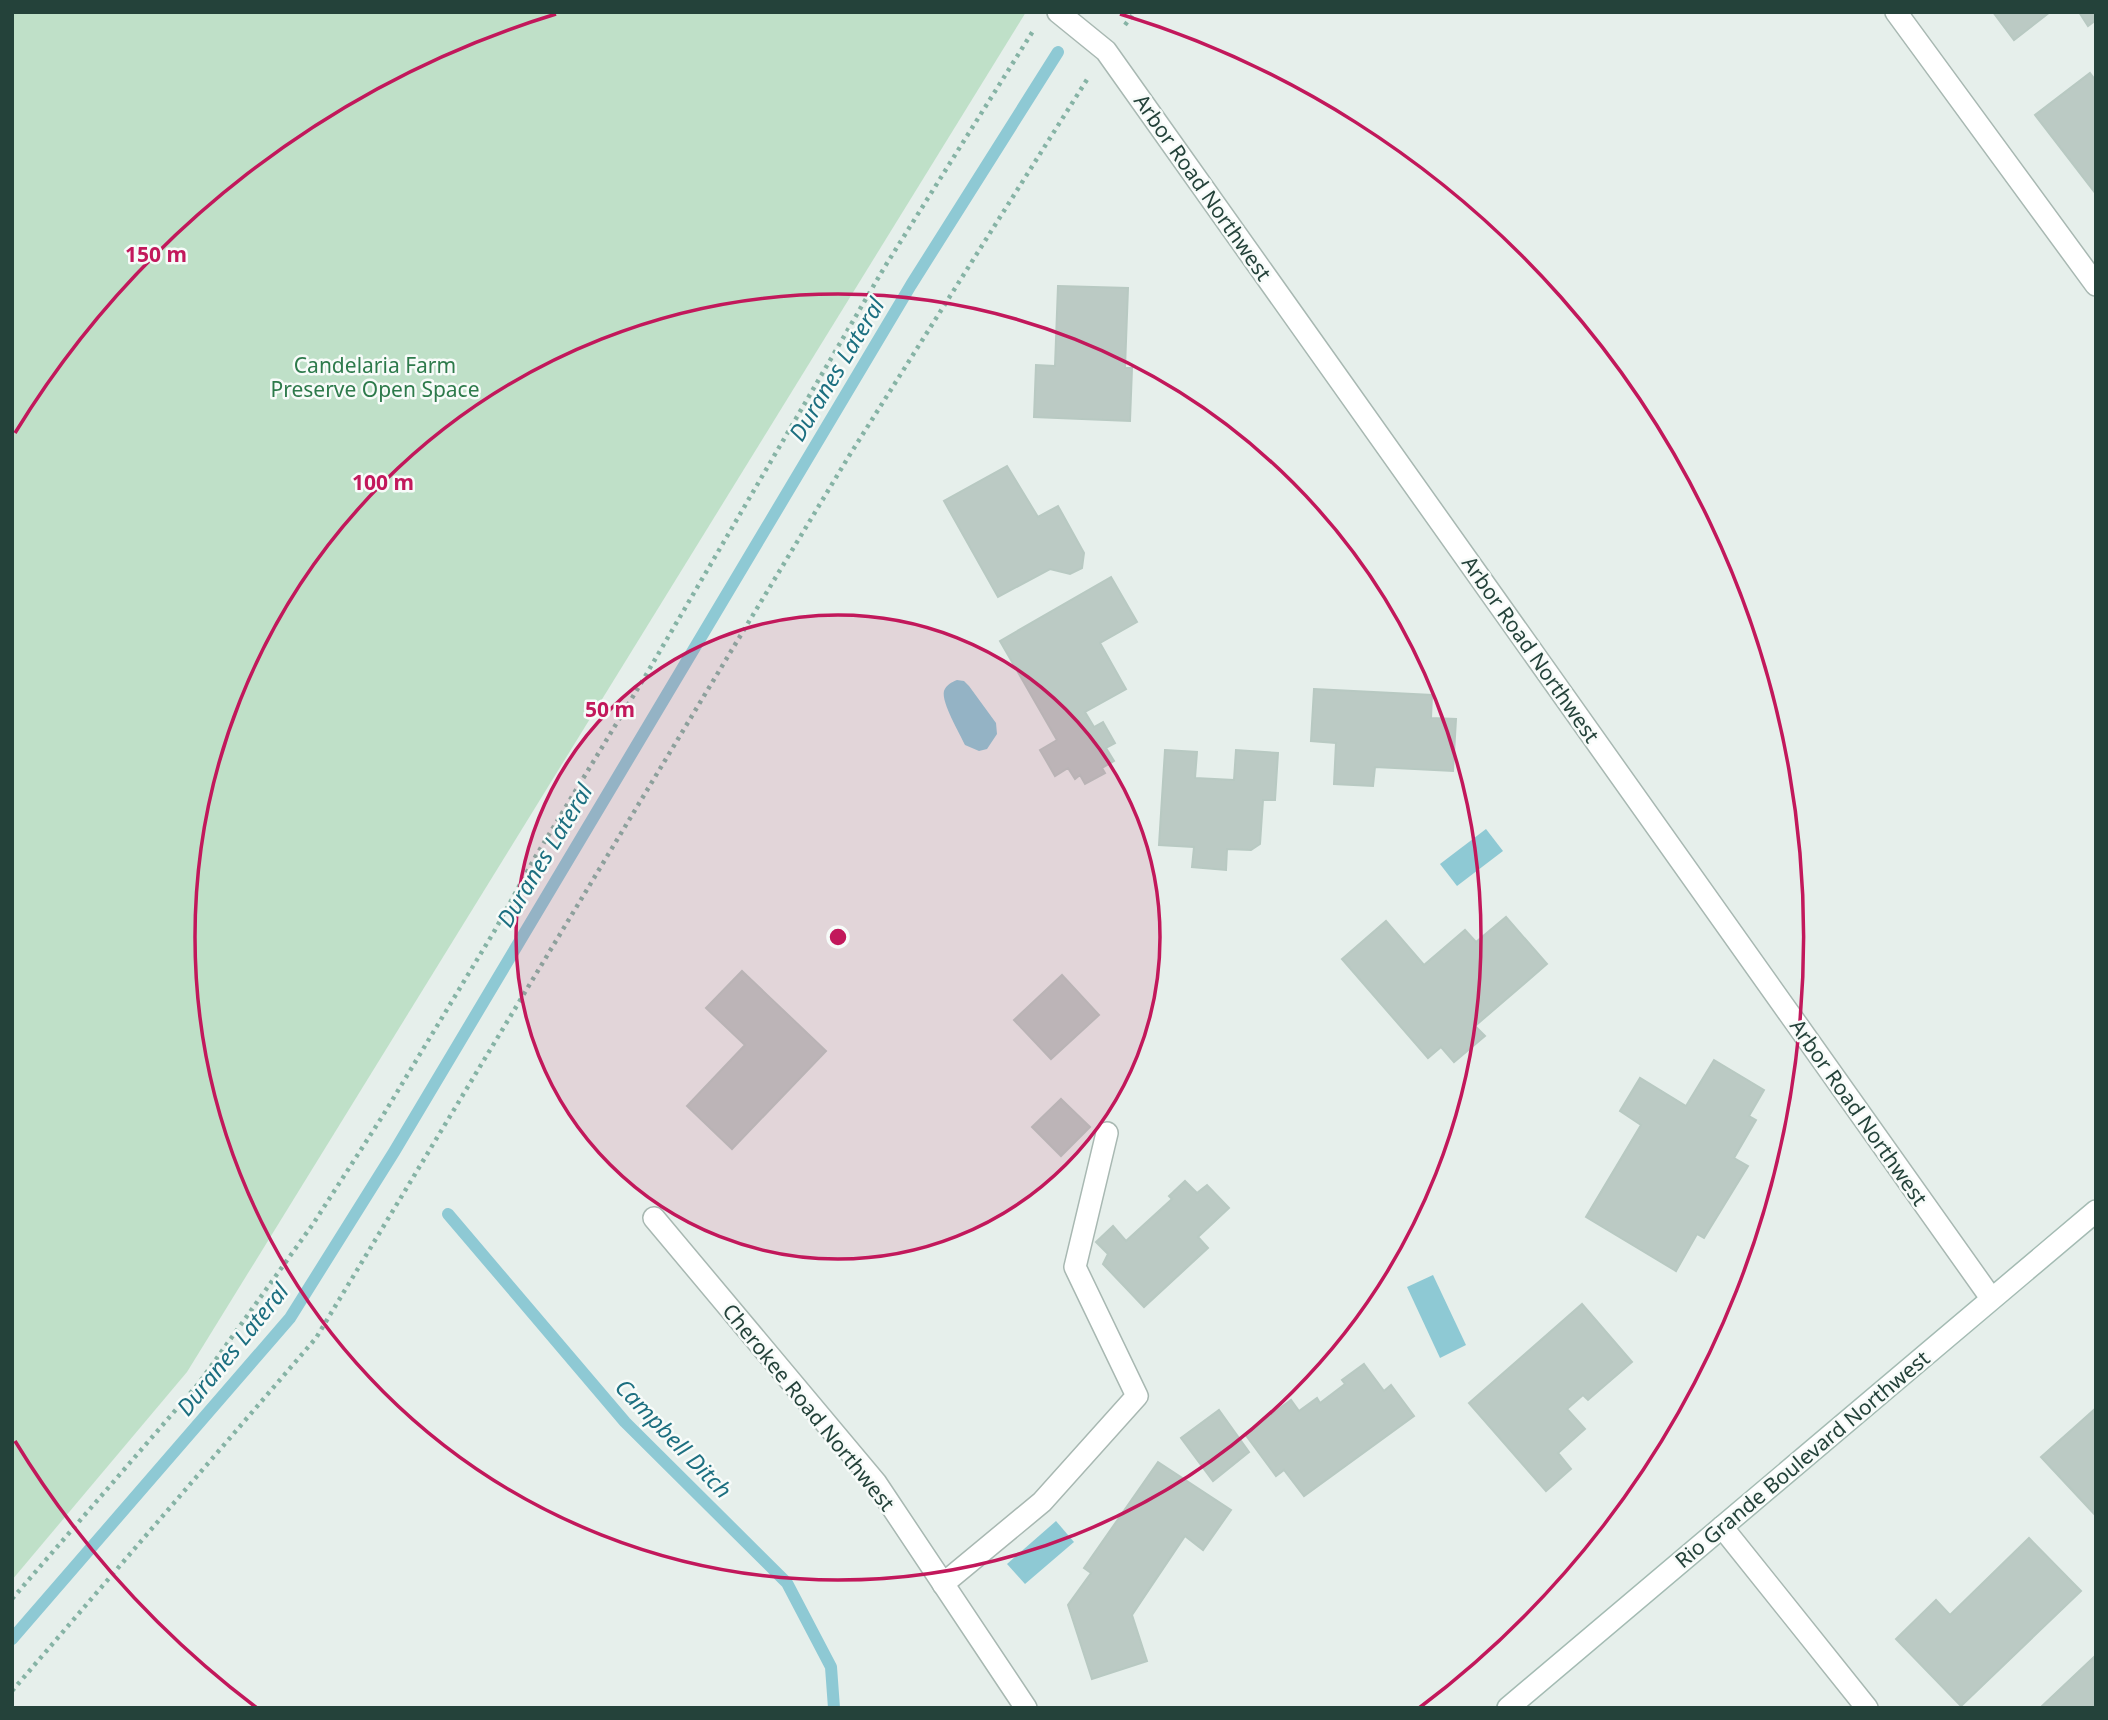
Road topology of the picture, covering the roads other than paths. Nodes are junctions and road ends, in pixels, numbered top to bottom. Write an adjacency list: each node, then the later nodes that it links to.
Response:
1 (1896, 12): 3 (street)
2 (1049, 17): 7 (street, Arbor Road Northwest)
3 (2096, 285)
4 (1107, 1133): 9 (street)
5 (2096, 1211): 7 (street, Rio Grande Boulevard Northwest)
6 (654, 1218): 9 (street, Cherokee Road Northwest)
7 (1992, 1298): 8 (street, Rio Grande Boulevard Northwest)
8 (1722, 1527): 11 (street, Rio Grande Boulevard Northwest); 12 (street)
9 (943, 1584): 10 (street, Cherokee Road Northwest)
10 (1026, 1708)
11 (1508, 1708)
12 (1867, 1708)

